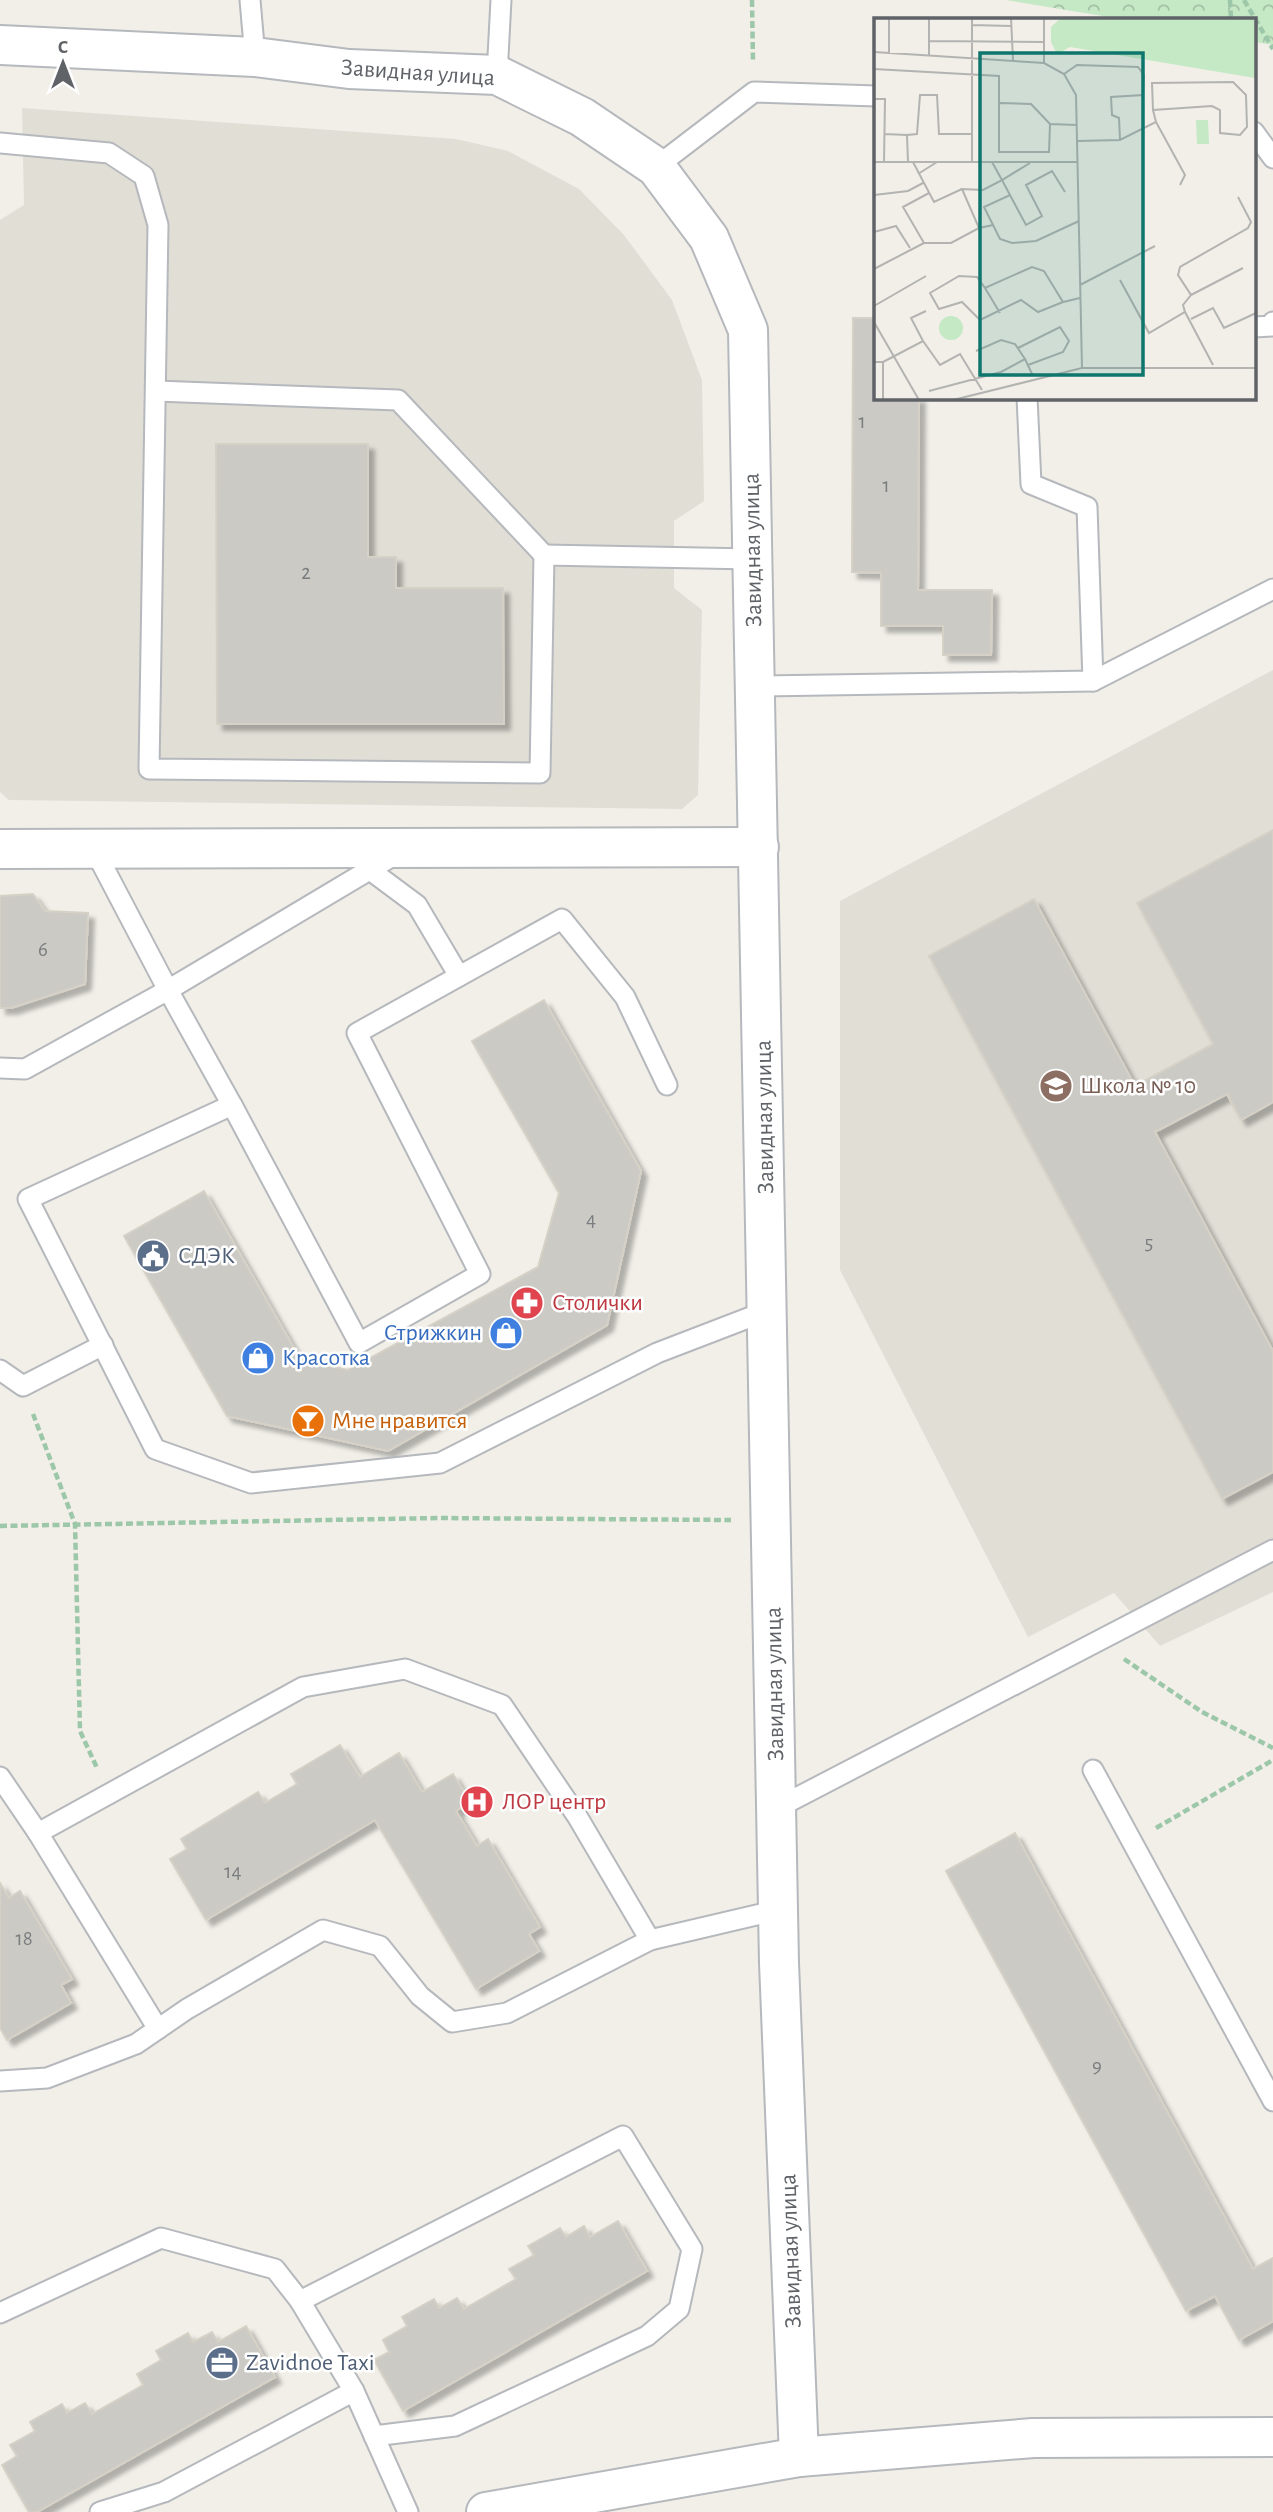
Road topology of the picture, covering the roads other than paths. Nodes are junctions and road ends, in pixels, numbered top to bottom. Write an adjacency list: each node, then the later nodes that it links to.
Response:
1 (250, 0): 4 (lane)
2 (500, 0): 5 (lane)
3 (0, 45): 4 (street, Завидная улица)
4 (255, 57): 5 (street, Завидная улица)
5 (497, 75): 10 (street, Завидная улица)
6 (874, 96): 10 (lane)
7 (1256, 135): 9 (lane)
8 (0, 143): 13 (lane)
9 (1273, 158)
10 (656, 166): 16 (street, Завидная улица)
11 (1273, 322): 12 (lane)
12 (1256, 327)
13 (156, 391): 15 (lane); 15 (lane)
14 (1027, 399): 18 (lane)
15 (544, 555): 16 (lane)
16 (753, 559): 19 (street, Завидная улица)
17 (1273, 589): 18 (lane)
18 (1093, 681): 19 (lane)
19 (756, 686): 20 (street, Завидная улица)
20 (759, 847): 21 (street); 30 (street, Завидная улица)
21 (405, 848): 23 (street); 24 (lane)
22 (0, 849): 23 (street)
23 (94, 849): 26 (lane)
24 (370, 870): 25 (lane); 26 (lane)
25 (459, 976): 28 (lane); 29 (lane)
26 (169, 990): 27 (lane); 29 (lane)
27 (0, 1068)
28 (667, 1085)
29 (232, 1105): 31 (lane)
30 (769, 1310): 31 (lane); 36 (street, Завидная улица)
31 (103, 1345): 32 (lane)
32 (0, 1370)
33 (1273, 1550): 36 (lane)
34 (1093, 1770): 42 (lane)
35 (0, 1777): 37 (lane)
36 (777, 1808): 38 (street, Завидная улица)
37 (38, 1833): 39 (lane); 40 (lane)
38 (778, 1910): 39 (lane); 48 (street, Завидная улица)
39 (650, 1940): 40 (lane)
40 (158, 2028): 41 (lane)
41 (0, 2081)
42 (1273, 2101)
43 (300, 2301): 44 (lane); 45 (lane); 46 (lane)
44 (0, 2313)
45 (354, 2391): 46 (lane); 49 (lane)
46 (374, 2437): 50 (lane)
47 (1273, 2437): 48 (street)
48 (799, 2457): 51 (street)
49 (100, 2512)
50 (408, 2512)
51 (486, 2512)

